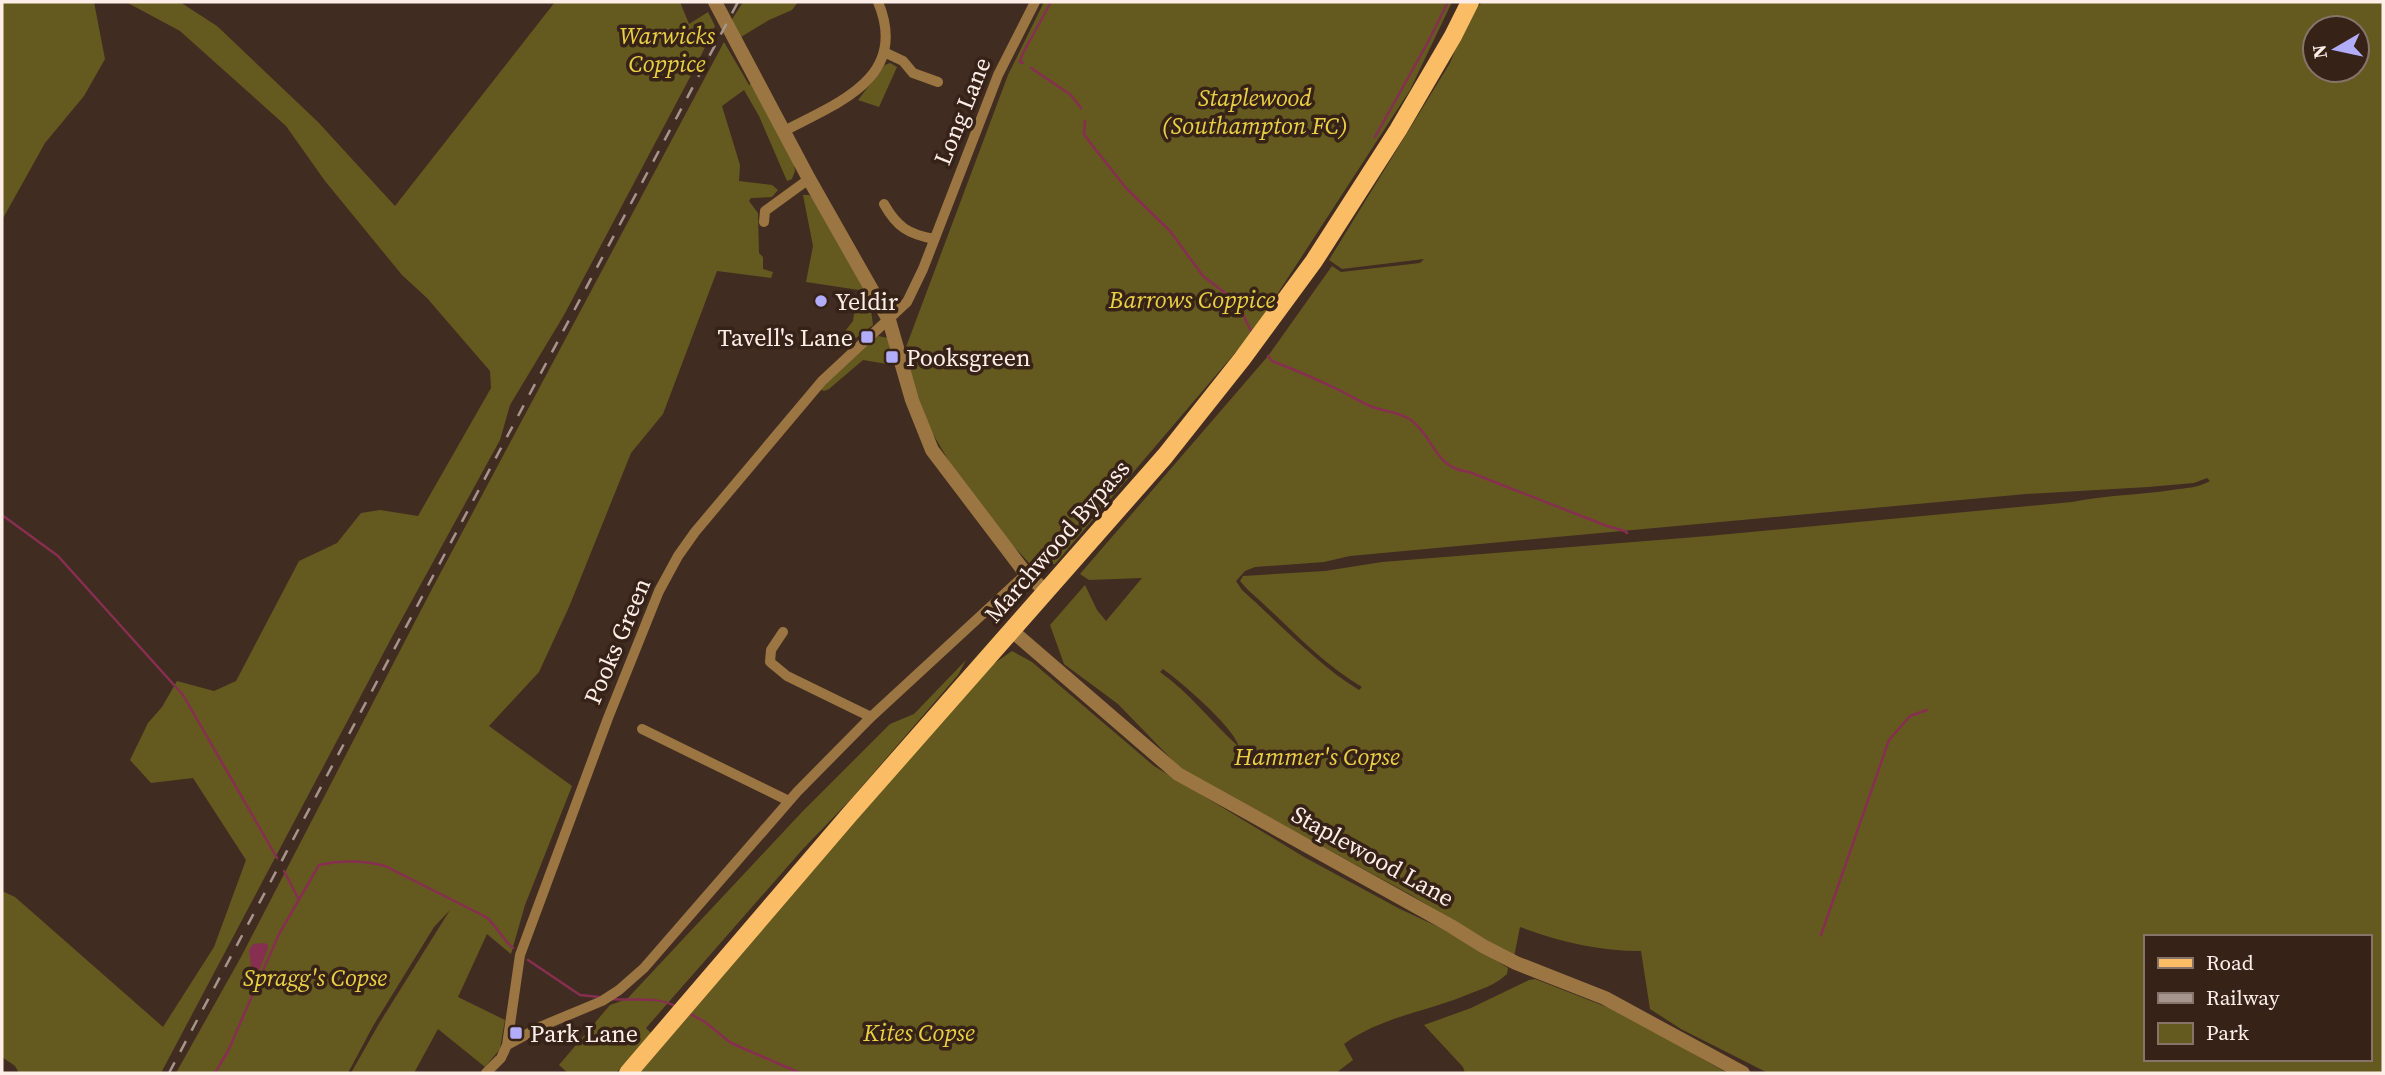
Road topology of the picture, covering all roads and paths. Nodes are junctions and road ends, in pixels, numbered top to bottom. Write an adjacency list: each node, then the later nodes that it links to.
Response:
1 (715, 2): 7 (street)
2 (878, 2): 5 (street)
3 (1035, 2): 11 (street, Long Lane)
4 (1470, 2): 14 (main road, Marchwood Bypass)
5 (884, 52): 6 (street); 7 (street)
6 (938, 82)
7 (784, 131): 8 (street)
8 (809, 179): 10 (street); 12 (street)
9 (884, 204): 11 (street)
10 (764, 222)
11 (934, 239): 12 (street, Long Lane)
12 (889, 320): 13 (street); 20 (street, Pooks Green)
13 (1026, 574): 14 (street); 17 (street)
14 (1046, 591): 15 (main road, Marchwood Bypass)
15 (1011, 631): 22 (main road, Marchwood Bypass); 23 (street, Staplewood Lane)
16 (783, 632): 17 (street)
17 (872, 717): 19 (street)
18 (642, 729): 19 (street)
19 (789, 801): 20 (street)
20 (507, 1045): 21 (street)
21 (486, 1073)
22 (628, 1073)
23 (1743, 1073)

